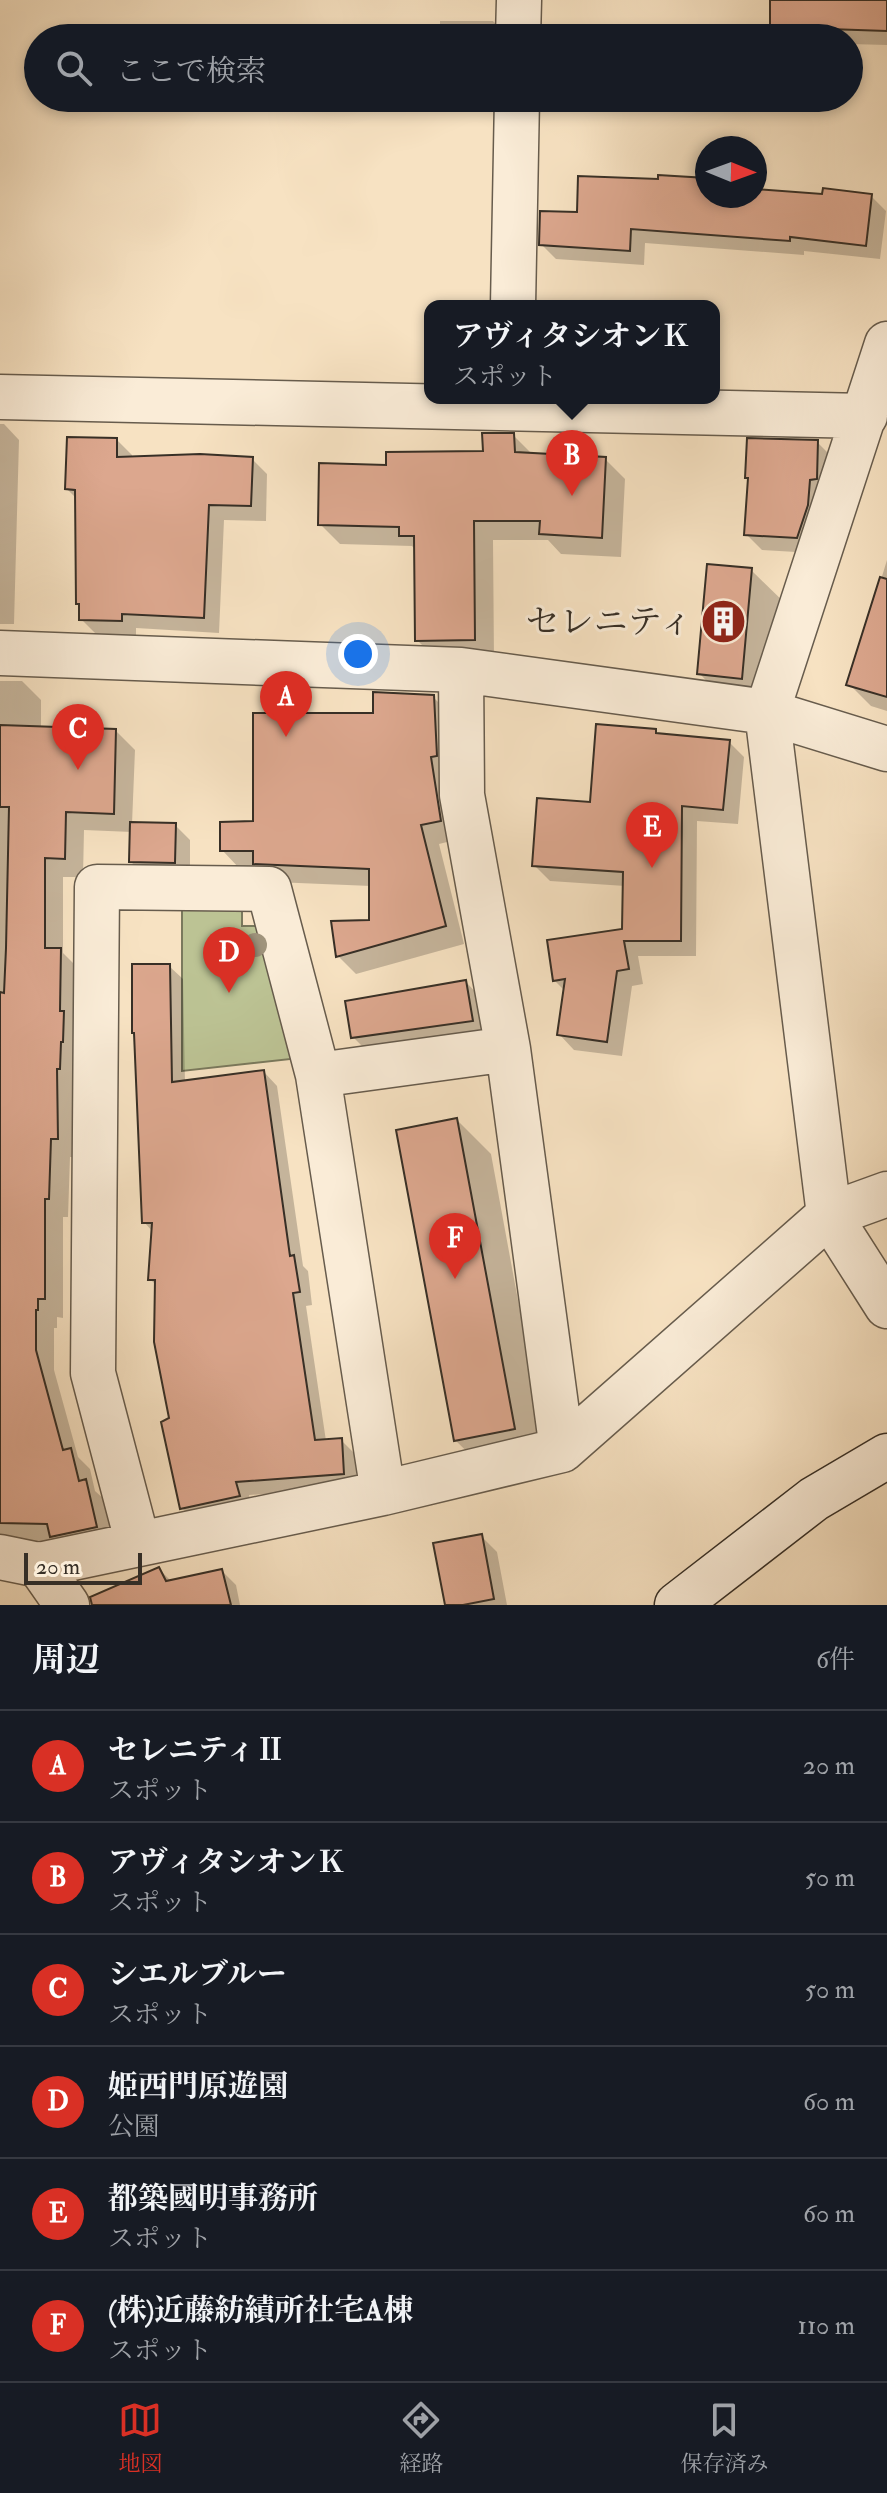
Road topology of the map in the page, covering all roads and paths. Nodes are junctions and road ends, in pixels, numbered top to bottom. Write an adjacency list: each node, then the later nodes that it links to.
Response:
1 (519, 0): 2 (street)
2 (518, 24)
3 (517, 112): 4 (street)
4 (513, 300)
5 (887, 344): 9 (street)
6 (0, 397): 7 (street)
7 (424, 401)
8 (562, 404): 9 (street)
9 (865, 416): 12 (street)
10 (0, 653): 11 (street)
11 (461, 670): 12 (street); 14 (street)
12 (767, 712): 13 (street); 17 (street)
13 (887, 749)
14 (508, 1049): 15 (street); 19 (street)
15 (318, 1075): 21 (street); 22 (street)
16 (887, 1194): 17 (street)
17 (829, 1215): 18 (street); 19 (street)
18 (887, 1306)
19 (562, 1450): 21 (street)
20 (887, 1456): 25 (street)
21 (383, 1493): 22 (street)
22 (138, 1544): 23 (street)
23 (20, 1561): 24 (street)
24 (67, 1605)
25 (677, 1605)

